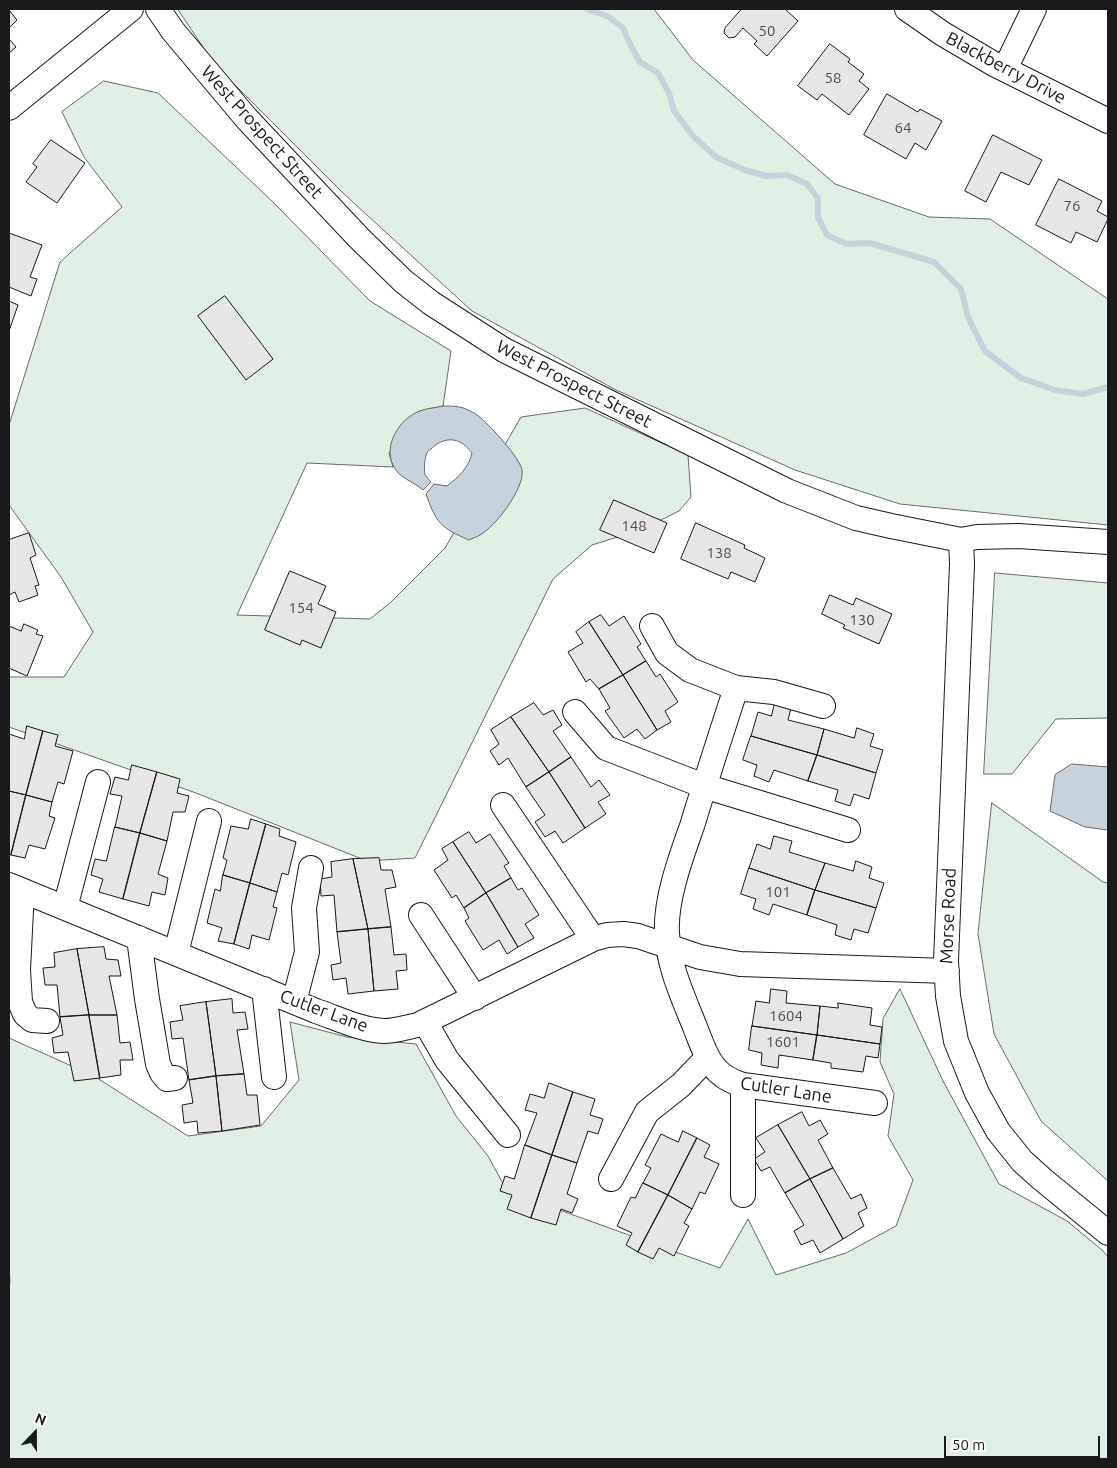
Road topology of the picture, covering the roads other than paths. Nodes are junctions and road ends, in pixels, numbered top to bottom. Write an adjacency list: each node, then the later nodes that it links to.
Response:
1 (131, 9): 6 (street)
2 (158, 9): 8 (street, West Prospect Street)
3 (907, 9): 5 (street, Blackberry Drive)
4 (1034, 9): 5 (street)
5 (1005, 69): 7 (street, Blackberry Drive)
6 (9, 108)
7 (1108, 122)
8 (961, 540): 9 (street, West Prospect Street); 27 (street, Morse Road)
9 (1108, 542)
10 (652, 626): 11 (street)
11 (736, 688): 12 (street); 15 (street, Cutler Lane)
12 (823, 706)
13 (575, 712): 15 (street)
14 (98, 782): 21 (street)
15 (704, 786): 18 (street); 25 (street, Cutler Lane)
16 (503, 805): 24 (street)
17 (209, 821): 26 (street)
18 (848, 830)
19 (311, 868): 30 (street)
20 (15, 888): 21 (street, Cutler Lane); 31 (street)
21 (64, 908): 23 (street, Cutler Lane)
22 (421, 915): 29 (street)
23 (139, 938): 26 (street, Cutler Lane); 35 (street)
24 (593, 939): 25 (street, Cutler Lane); 29 (street, Cutler Lane)
25 (668, 946): 27 (street, Cutler Lane); 33 (street, Cutler Lane)
26 (176, 954): 28 (street, Cutler Lane)
27 (946, 971): 41 (street, Morse Road)
28 (264, 989): 30 (street, Cutler Lane); 34 (street)
29 (475, 998): 32 (street, Cutler Lane)
30 (294, 1002): 32 (street, Cutler Lane)
31 (47, 1021)
32 (425, 1022): 38 (street)
33 (707, 1058): 36 (street, Cutler Lane); 39 (street)
34 (274, 1076)
35 (175, 1078)
36 (743, 1085): 37 (street, Cutler Lane); 40 (street)
37 (875, 1103)
38 (508, 1135)
39 (610, 1179)
40 (743, 1195)
41 (1108, 1233)

